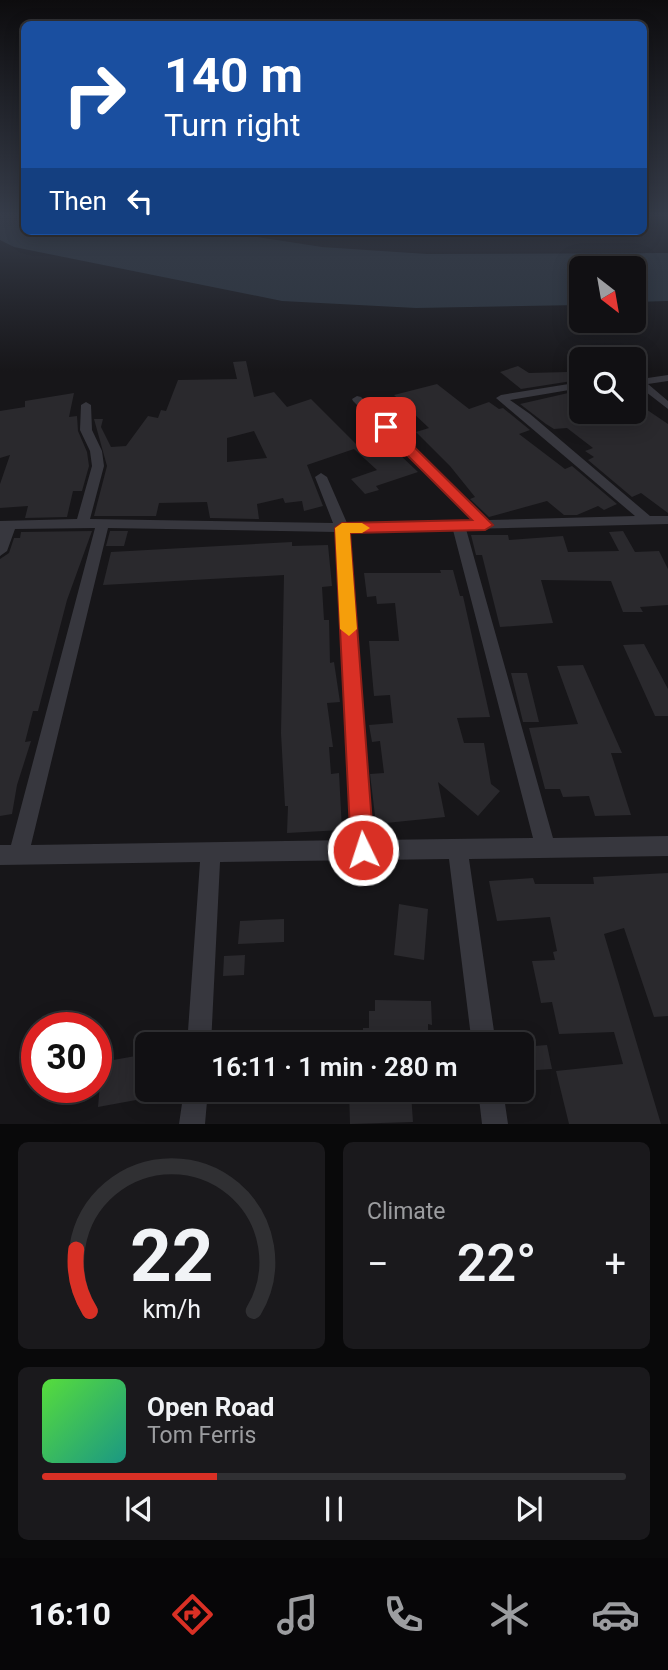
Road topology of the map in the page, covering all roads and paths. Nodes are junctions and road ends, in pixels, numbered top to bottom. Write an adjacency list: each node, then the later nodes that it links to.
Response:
1 (668, 378): 2 (street)
2 (646, 381)
3 (569, 387): 10 (street)
4 (646, 390): 7 (street)
5 (358, 399): 14 (street)
6 (86, 405): 11 (street)
7 (668, 406)
8 (321, 477): 16 (street)
9 (668, 520): 10 (street)
10 (648, 521): 14 (street)
11 (82, 523): 12 (street); 13 (street)
12 (103, 523): 16 (street); 23 (street)
13 (5, 525): 17 (street)
14 (485, 525): 15 (street)
15 (459, 527): 16 (street); 19 (street)
16 (342, 528): 21 (street)
17 (0, 551)
18 (668, 846): 19 (street)
19 (546, 848): 20 (street)
20 (458, 849): 21 (street); 25 (street)
21 (363, 850): 22 (street)
22 (211, 852): 23 (street); 24 (street)
23 (10, 854)
24 (200, 1032)
25 (482, 1032)
26 (195, 1102): 28 (street)
27 (492, 1102): 29 (street)
28 (192, 1124)
29 (495, 1124)

